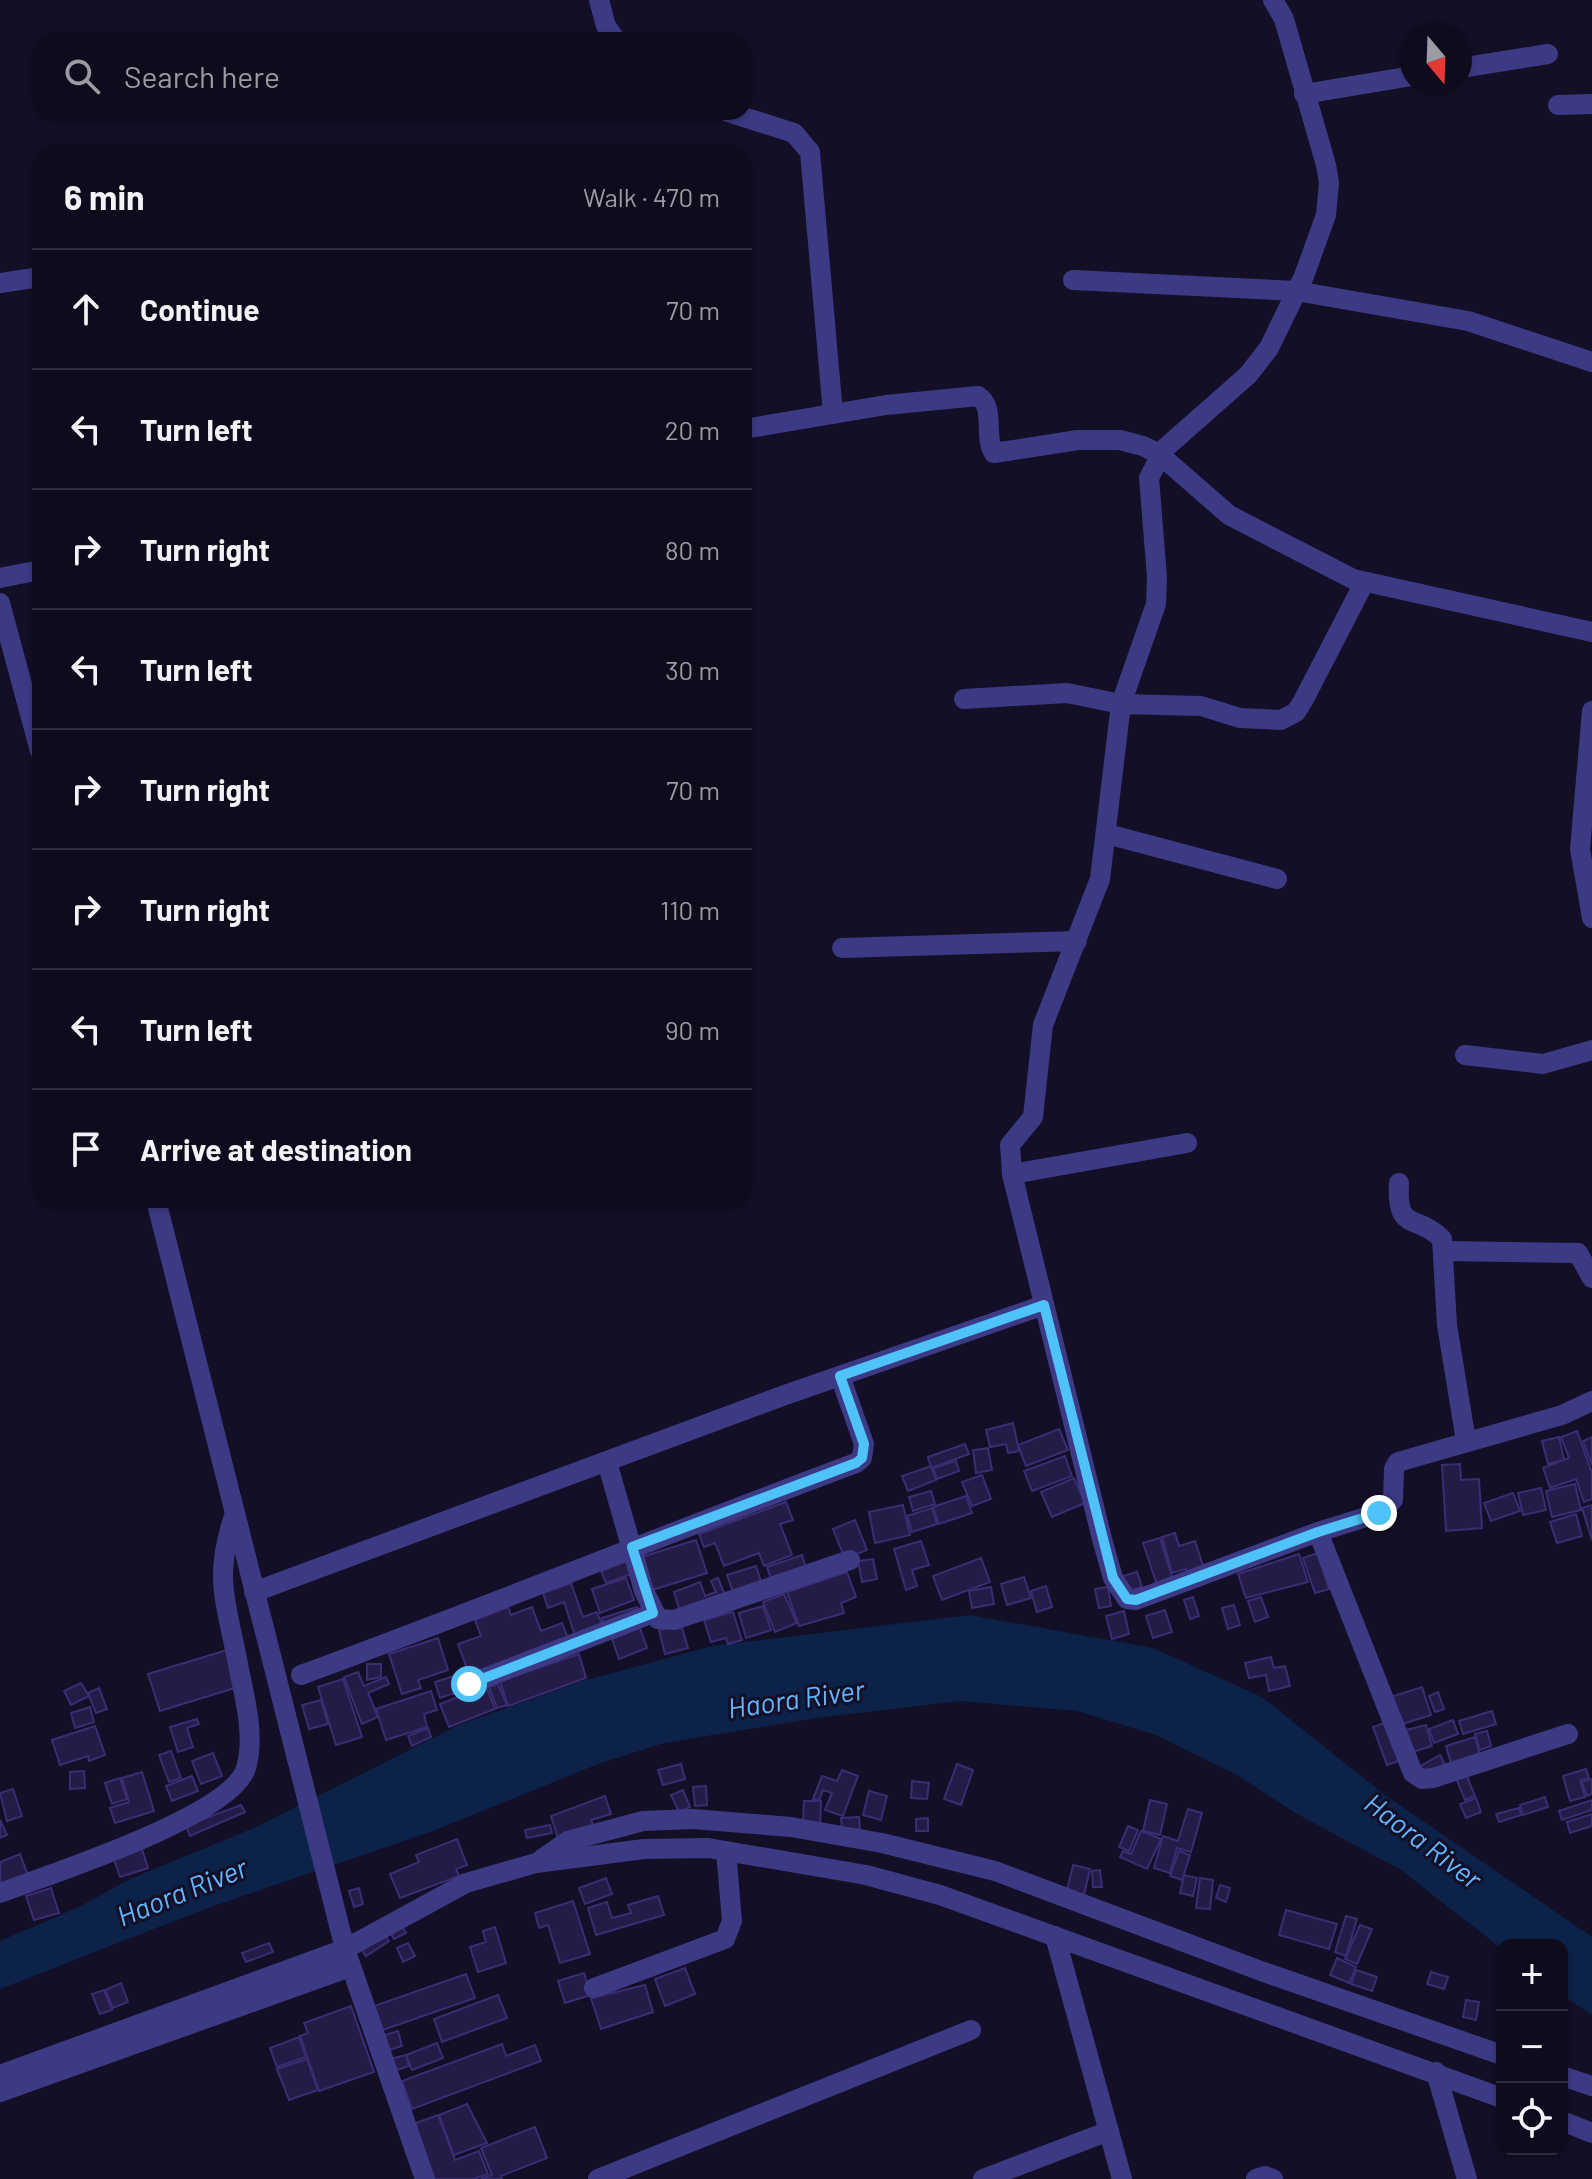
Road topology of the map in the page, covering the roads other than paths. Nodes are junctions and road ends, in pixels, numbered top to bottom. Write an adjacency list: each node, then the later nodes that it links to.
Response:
1 (599, 0): 3 (street)
2 (1273, 0): 7 (street)
3 (610, 32)
4 (1548, 54): 5 (street)
5 (1472, 66)
6 (1400, 78): 7 (street)
7 (1304, 94): 14 (street)
8 (1592, 104): 9 (street)
9 (1558, 105)
10 (752, 120): 16 (street)
11 (32, 278): 13 (street)
12 (1073, 280): 14 (street)
13 (0, 283)
14 (1296, 291): 15 (street); 18 (street)
15 (1592, 362)
16 (833, 414): 17 (street); 18 (street)
17 (752, 428)
18 (1159, 454): 21 (street); 25 (street)
19 (32, 572): 20 (street)
20 (0, 578)
21 (1364, 583): 23 (street); 25 (street)
22 (0, 603): 27 (street)
23 (1592, 632)
24 (964, 699): 25 (street)
25 (1121, 704): 28 (street)
26 (1592, 711): 30 (street)
27 (32, 721)
28 (1107, 834): 29 (street); 31 (street)
29 (1277, 879)
30 (1592, 918)
31 (1077, 941): 32 (street); 36 (street)
32 (842, 948)
33 (1592, 1050): 34 (street)
34 (1465, 1055)
35 (1187, 1143): 36 (street)
36 (1012, 1174): 41 (street)
37 (1399, 1183): 39 (street)
38 (158, 1208): 46 (street)
39 (1444, 1251): 40 (street); 44 (street)
40 (1592, 1278)
41 (1044, 1305): 42 (street); 47 (street)
42 (840, 1376): 45 (street); 48 (street)
43 (1592, 1401): 44 (street)
44 (1466, 1441): 47 (street)
45 (607, 1462): 48 (street); 50 (street)
46 (234, 1516): 50 (street); 57 (street)
47 (1318, 1532): 54 (street)
48 (632, 1547): 51 (street); 52 (street)
49 (850, 1560): 51 (street)
50 (254, 1592): 59 (street)
51 (653, 1613): 53 (street)
52 (301, 1675)
53 (469, 1684)
54 (1568, 1734)
55 (726, 1851): 56 (street); 58 (street); 60 (street)
56 (536, 1863): 59 (street); 62 (street)
57 (0, 1893)
58 (1055, 1936): 63 (street); 70 (street)
59 (347, 1958): 64 (street); 67 (street); 72 (street)
60 (594, 1988)
61 (971, 2030): 73 (street)
62 (1496, 2053)
63 (1436, 2072): 68 (street); 78 (street)
64 (0, 2075)
65 (1568, 2078): 66 (street)
66 (1592, 2086)
67 (0, 2092)
68 (1496, 2096)
69 (1568, 2123): 71 (street)
70 (1109, 2131): 74 (street); 75 (street)
71 (1592, 2133)
72 (425, 2179)
73 (598, 2179)
74 (983, 2179)
75 (1122, 2179)
76 (1256, 2179): 77 (street)
77 (1273, 2179)
78 (1467, 2179)

